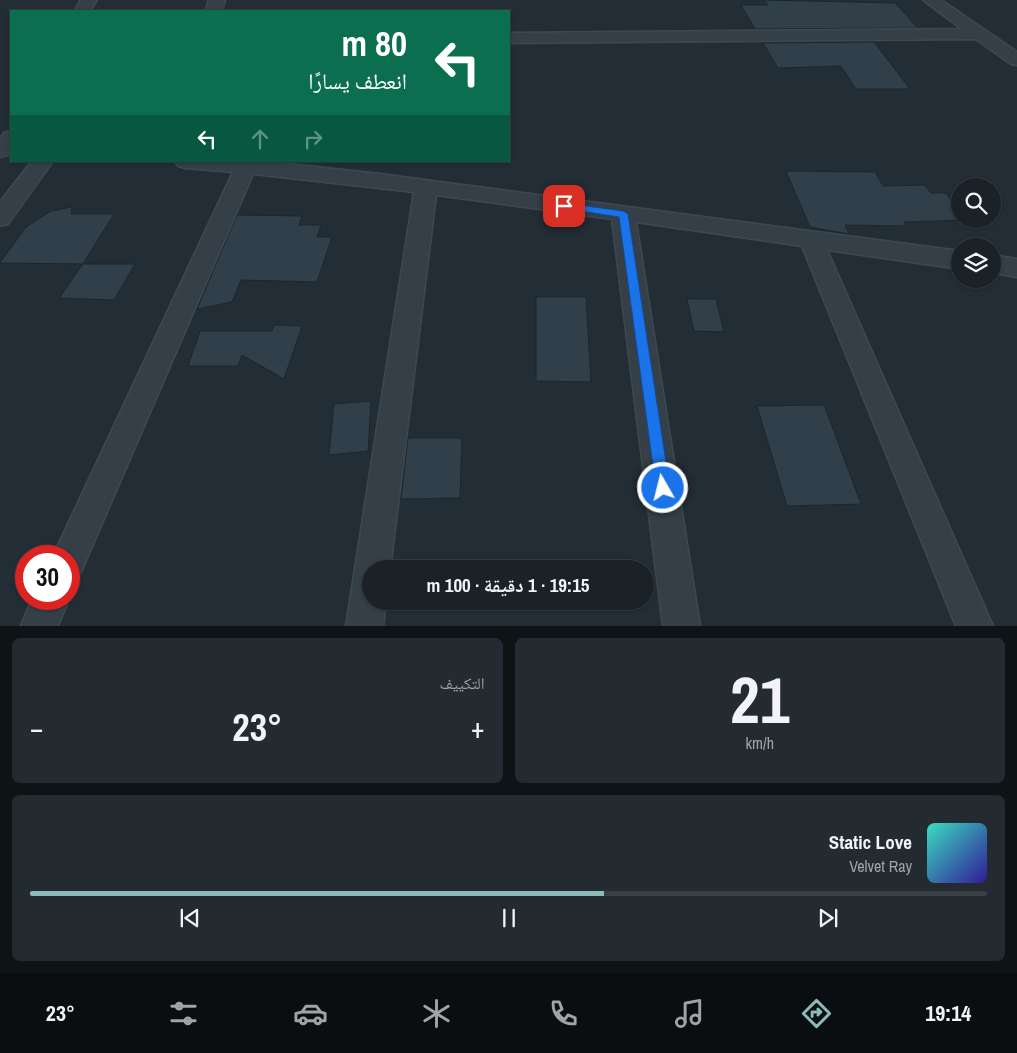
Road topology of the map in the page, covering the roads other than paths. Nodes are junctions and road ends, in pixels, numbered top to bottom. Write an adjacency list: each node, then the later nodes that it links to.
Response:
1 (931, 0): 2 (street)
2 (979, 34): 3 (street); 4 (street)
3 (510, 38)
4 (1017, 60)
5 (42, 162): 10 (street)
6 (197, 162): 7 (street)
7 (246, 166): 8 (street); 15 (street)
8 (426, 188): 9 (street); 16 (street)
9 (623, 214): 11 (street); 21 (street)
10 (0, 218)
11 (811, 240): 12 (street); 22 (street)
12 (951, 259)
13 (1001, 265): 14 (street)
14 (1017, 268)
15 (76, 545)
16 (373, 560)
17 (46, 610): 19 (street)
18 (366, 610): 20 (street)
19 (39, 626)
20 (364, 626)
21 (682, 626)
22 (975, 626)

